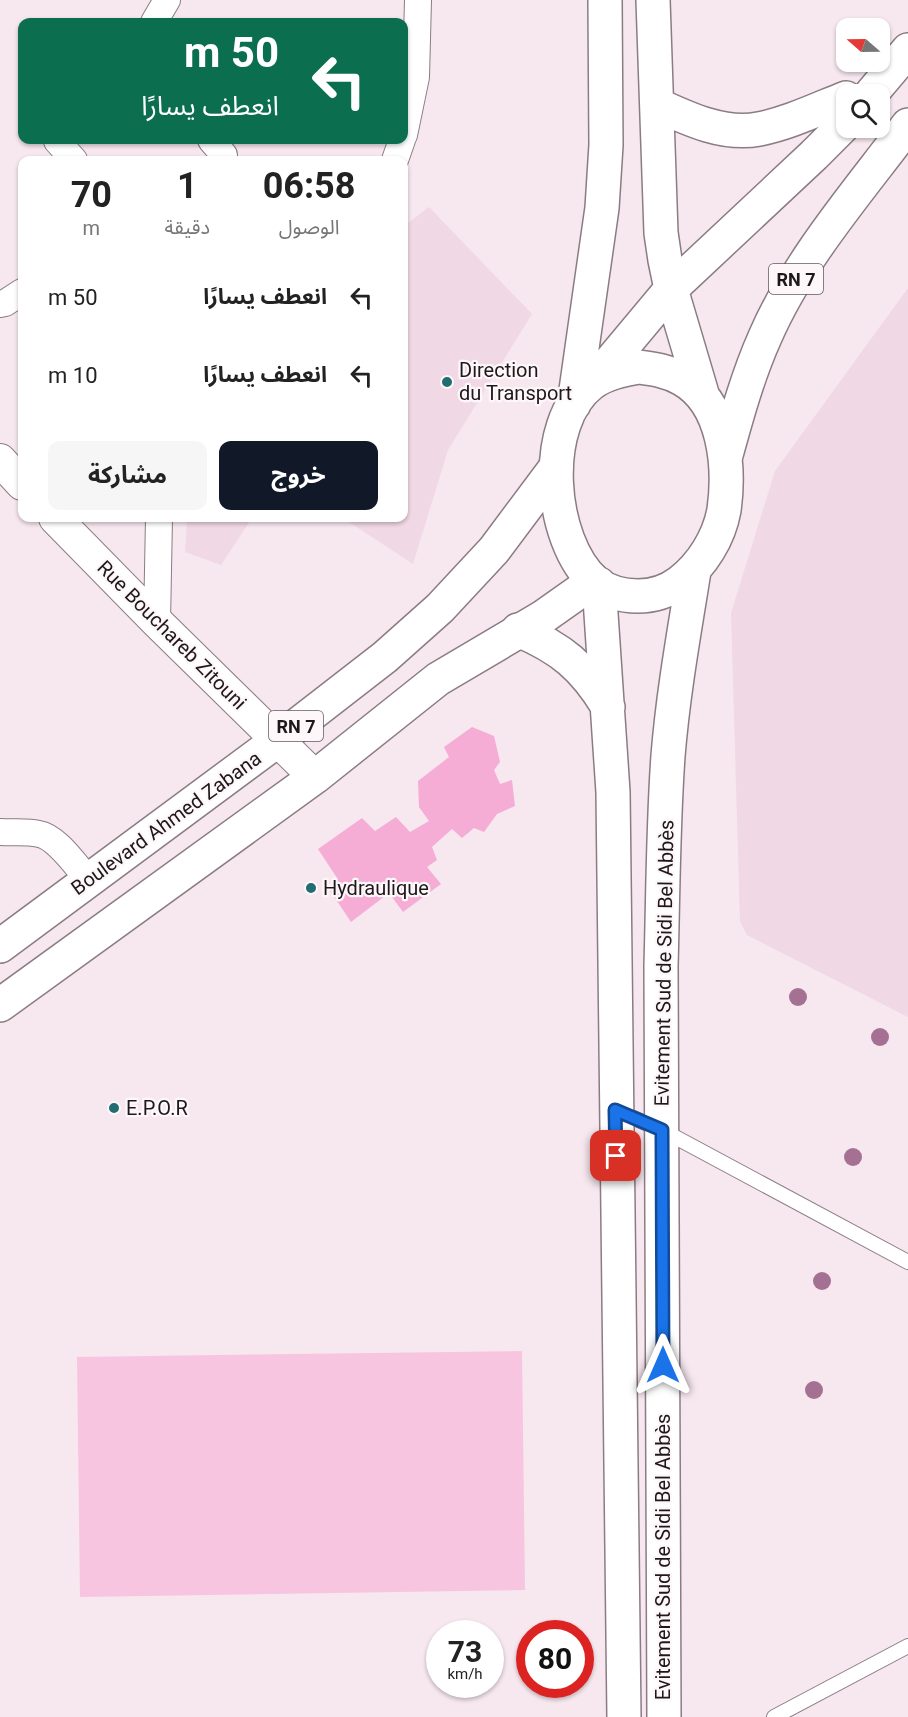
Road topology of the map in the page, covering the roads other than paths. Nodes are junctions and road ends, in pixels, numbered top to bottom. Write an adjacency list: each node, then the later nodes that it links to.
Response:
1 (167, 0): 5 (street)
2 (418, 0): 10 (street)
3 (605, 0): 18 (main road)
4 (653, 0): 9 (main road)
5 (156, 18)
6 (908, 50): 7 (main road)
7 (876, 84)
8 (836, 102): 9 (main road)
9 (658, 105): 15 (main road)
10 (408, 116)
11 (908, 125): 20 (main road, RN 7)
12 (836, 133): 15 (main road)
13 (56, 147): 14 (street)
14 (68, 156)
15 (671, 289): 18 (main road); 19 (main road)
16 (18, 295): 17 (street)
17 (0, 304)
18 (583, 394): 19 (main road); 21 (main road)
19 (703, 397): 20 (main road)
20 (726, 455): 24 (main road)
21 (556, 467): 25 (main road); 29 (main road, Boulevard Ahmed Zabana / RN 7)
22 (59, 522): 26 (street, Rue Bouchareb Zitouni)
23 (159, 522): 26 (street)
24 (694, 571): 25 (main road); 39 (main road, Evitement Sud de Sidi Bel Abbès)
25 (596, 583): 27 (main road, RN 7); 28 (main road, Evitement Sud de Sidi Bel Abbès)
26 (157, 622): 29 (street, Rue Bouchareb Zitouni)
27 (518, 630): 28 (main road); 30 (main road, RN 7)
28 (608, 707): 38 (main road, Evitement Sud de Sidi Bel Abbès)
29 (278, 740): 30 (street, Rue Bouchareb Zitouni); 31 (main road, Boulevard Ahmed Zabana / RN 7)
30 (315, 777): 33 (main road, RN 7)
31 (184, 809): 33 (main road); 34 (main road, Boulevard Ahmed Zabana / RN 7)
32 (0, 832): 34 (street)
33 (216, 849): 36 (main road, RN 7)
34 (88, 879): 35 (main road, Boulevard Ahmed Zabana / RN 7)
35 (0, 948): 36 (main road)
36 (27, 986): 37 (main road, RN 7)
37 (0, 1005)
38 (615, 1110): 39 (lane); 42 (main road, Evitement Sud de Sidi Bel Abbès)
39 (662, 1130): 40 (lane); 43 (main road, Evitement Sud de Sidi Bel Abbès)
40 (908, 1262)
41 (908, 1646): 44 (lane)
42 (624, 1717)
43 (664, 1717)
44 (774, 1717)

